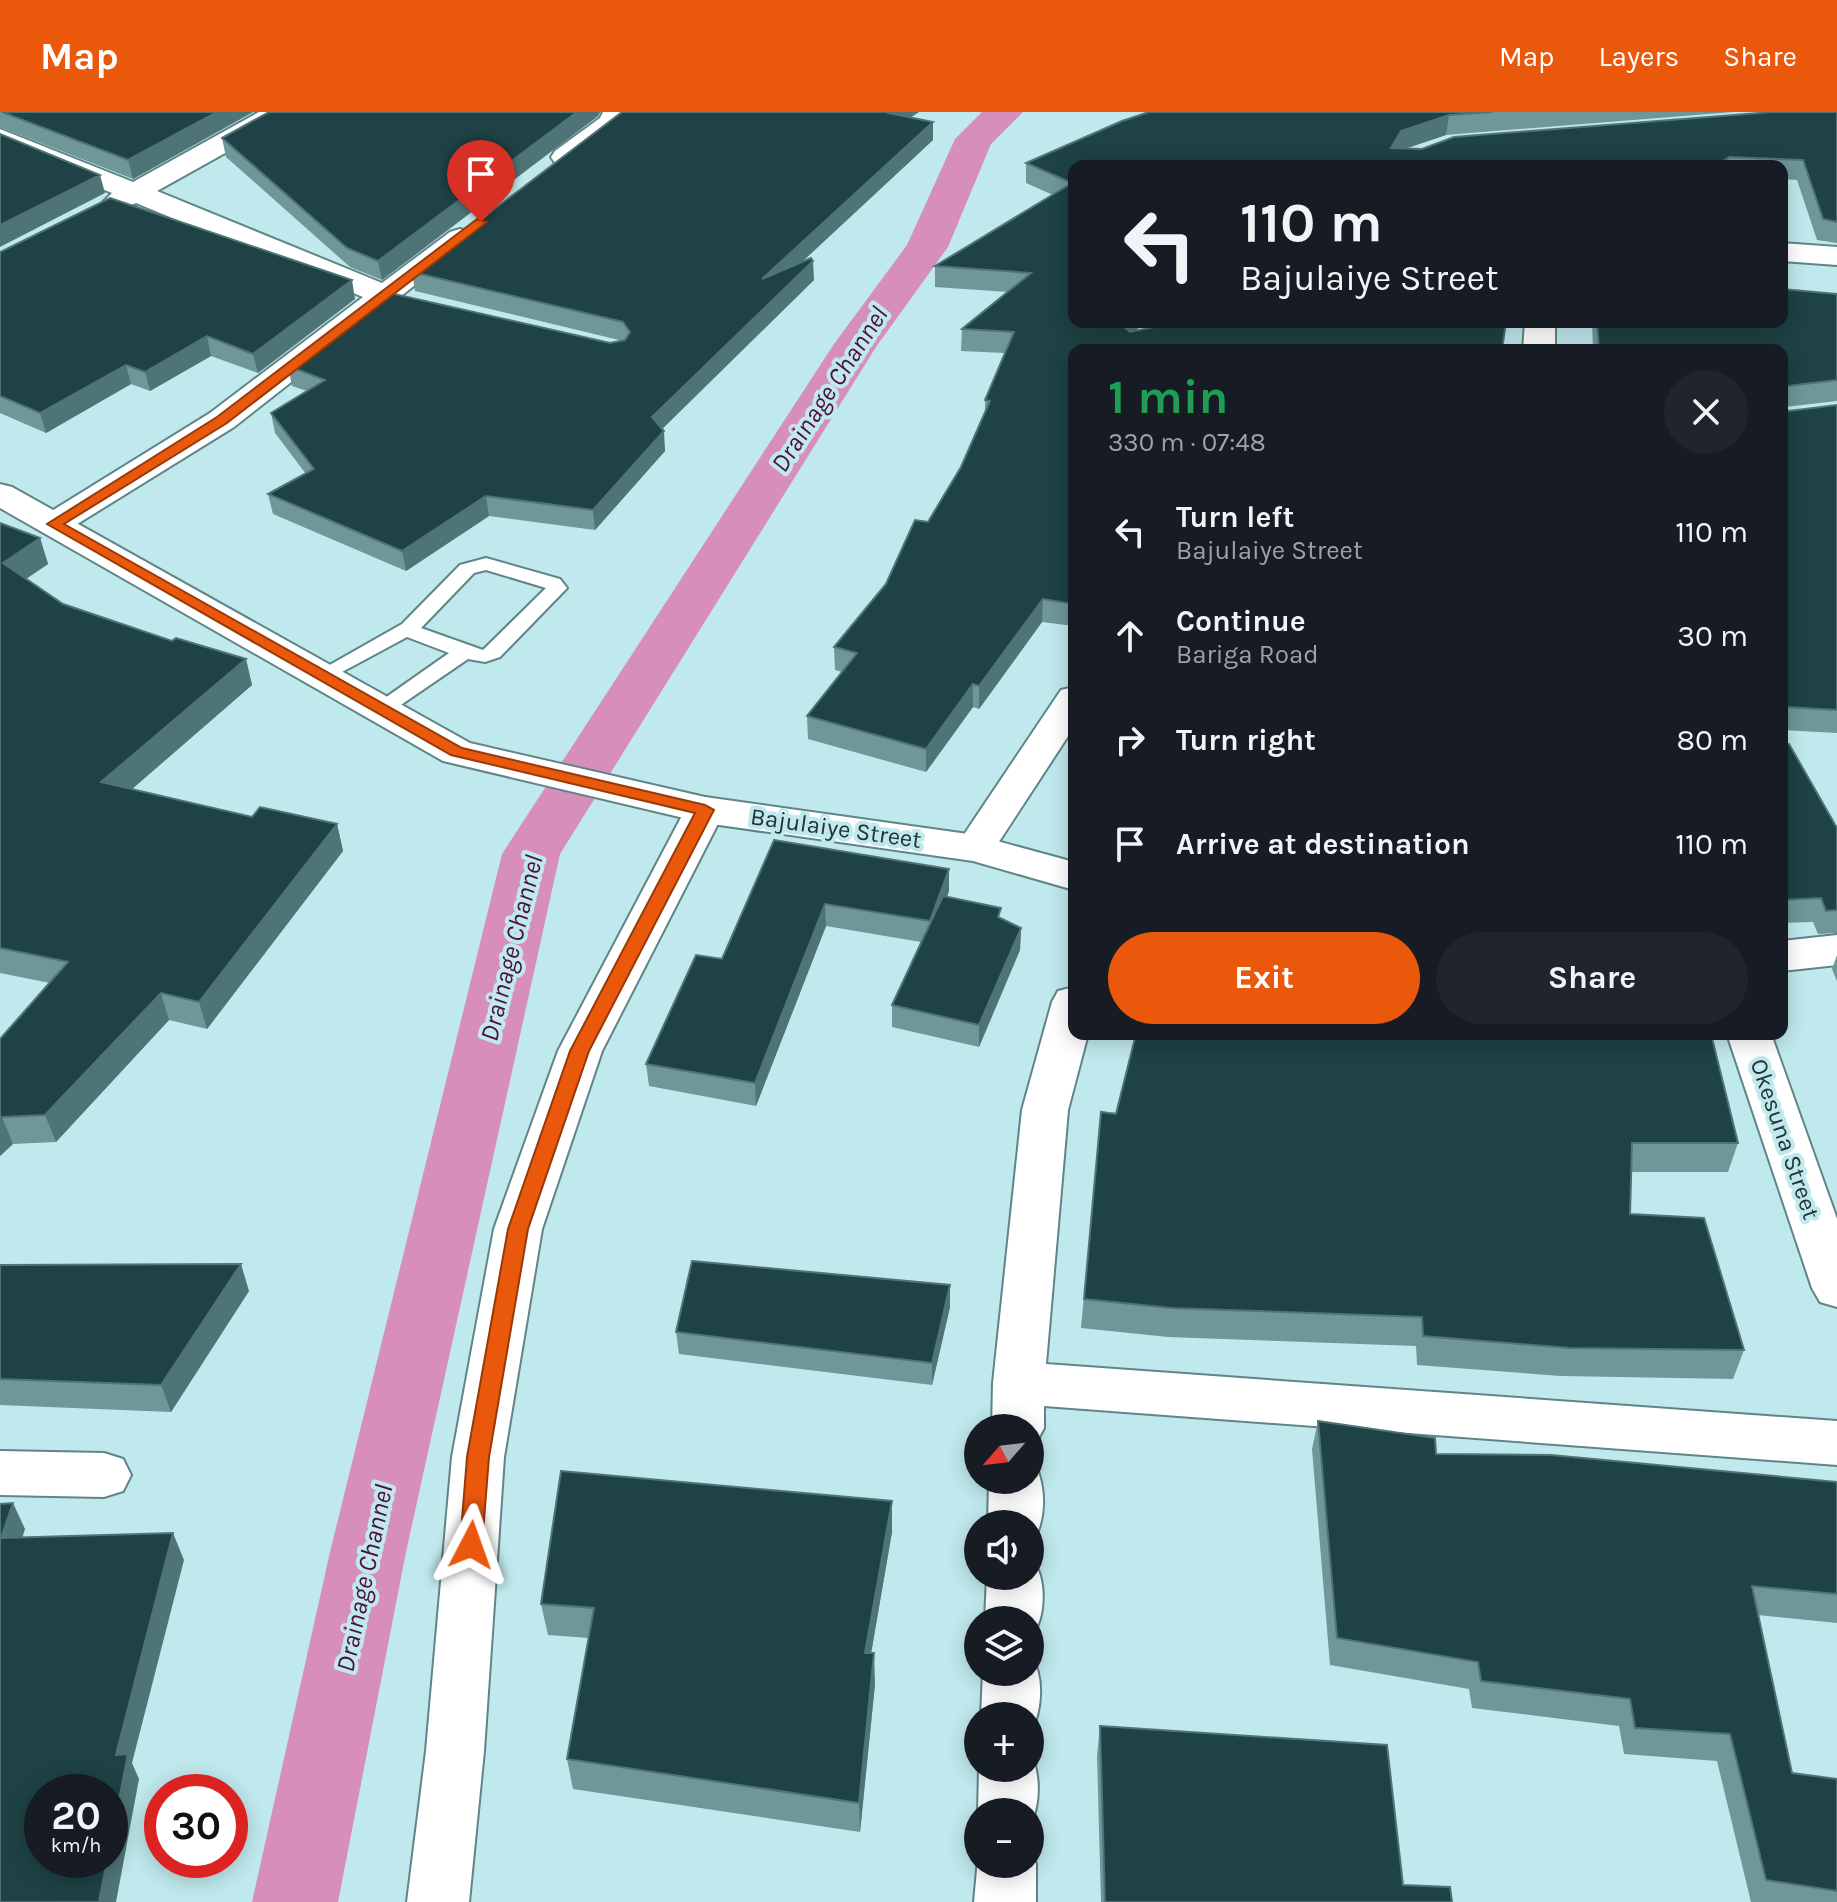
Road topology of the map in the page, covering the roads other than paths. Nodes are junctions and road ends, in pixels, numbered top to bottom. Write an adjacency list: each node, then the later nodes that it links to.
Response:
1 (279, 112): 5 (street)
2 (616, 112): 4 (street)
3 (0, 137): 5 (street)
4 (540, 175)
5 (134, 193): 6 (street); 10 (street)
6 (94, 214)
7 (481, 222): 10 (street)
8 (1788, 252): 9 (street)
9 (1837, 256)
10 (386, 296): 11 (street); 13 (street)
11 (416, 304)
12 (0, 494): 13 (street, Bajulaiye Street)
13 (54, 524): 16 (street, Bajulaiye Street)
14 (409, 628): 15 (lane); 15 (lane); 16 (lane)
15 (464, 652): 18 (lane)
16 (322, 675): 18 (street, Bajulaiye Street)
17 (1068, 707): 20 (street)
18 (382, 709): 19 (street, Bajulaiye Street)
19 (683, 805): 20 (street, Bajulaiye Street); 32 (street)
20 (975, 848): 21 (street, Bajulaiye Street)
21 (1068, 874)
22 (1837, 950): 23 (street)
23 (1788, 955)
24 (1068, 1024): 27 (street)
25 (1751, 1040): 26 (street, Okesuna Street)
26 (1837, 1288)
27 (1019, 1406): 28 (street)
28 (1837, 1443)
29 (0, 1473): 30 (street)
30 (104, 1475)
31 (1006, 1878): 33 (street)
32 (438, 1902)
33 (1005, 1902)

